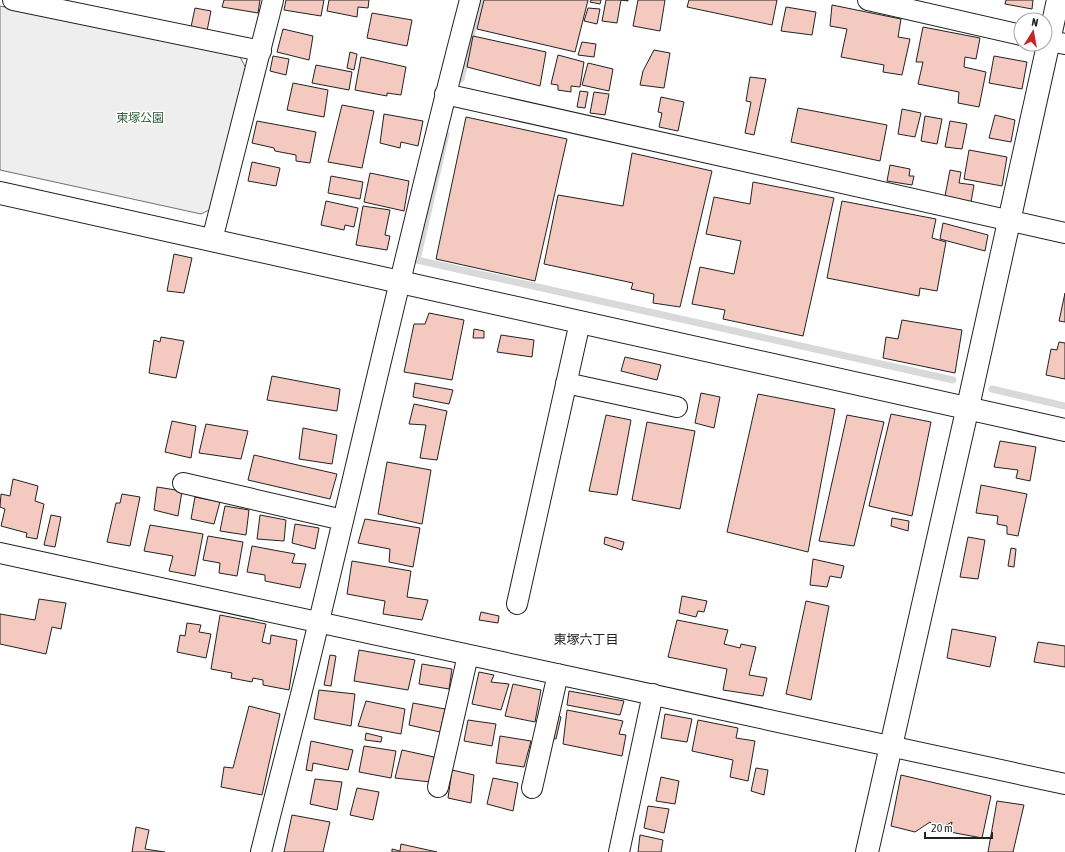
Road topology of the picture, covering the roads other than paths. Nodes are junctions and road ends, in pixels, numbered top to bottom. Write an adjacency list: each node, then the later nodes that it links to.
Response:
1 (13, 0): 8 (street)
2 (273, 0): 8 (street)
3 (470, 0): 10 (street)
4 (868, 0): 6 (street)
5 (1058, 0): 7 (street)
6 (1013, 33)
7 (1053, 42)
8 (261, 52): 14 (street)
9 (1051, 52): 12 (street)
10 (445, 94): 12 (street); 15 (street)
11 (0, 193): 14 (street)
12 (1010, 220): 13 (street); 19 (street)
13 (1065, 233)
14 (212, 240): 15 (street)
15 (399, 282): 16 (street); 22 (street)
16 (580, 322): 17 (street); 19 (street)
17 (566, 383): 18 (street); 24 (street)
18 (677, 407)
19 (968, 408): 20 (street); 29 (street)
20 (1065, 430)
21 (183, 483): 22 (street)
22 (343, 520): 25 (street)
23 (0, 553): 25 (street)
24 (517, 604)
25 (319, 624): 26 (street); 33 (street)
26 (468, 655): 27 (street); 31 (street)
27 (558, 674): 28 (street); 32 (street)
28 (653, 694): 29 (street); 34 (street)
29 (890, 746): 30 (street); 35 (street)
30 (1065, 784)
31 (438, 787)
32 (532, 788)
33 (261, 852)
34 (619, 852)
35 (866, 852)

